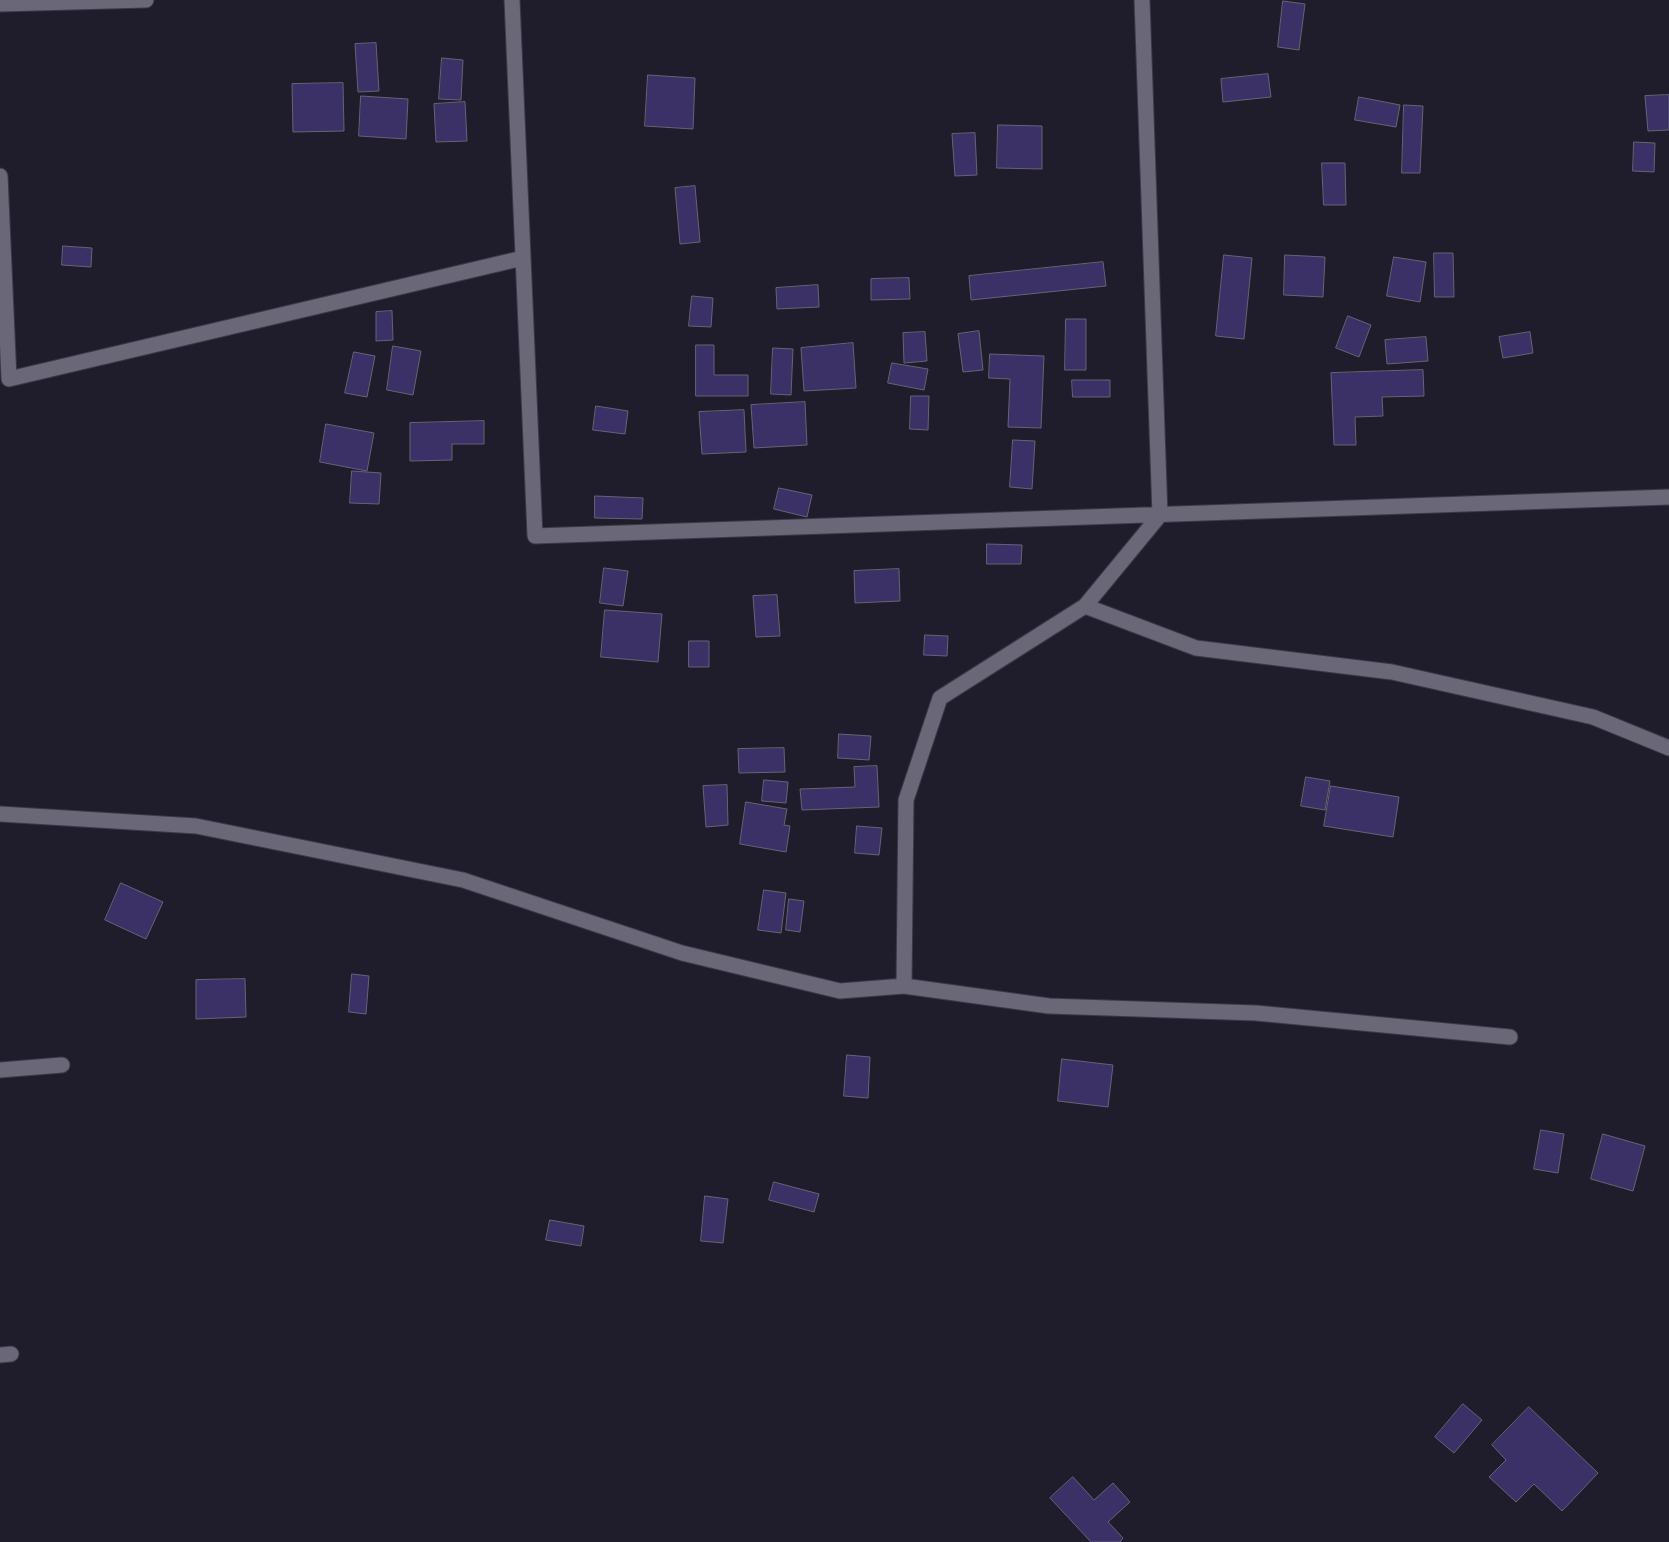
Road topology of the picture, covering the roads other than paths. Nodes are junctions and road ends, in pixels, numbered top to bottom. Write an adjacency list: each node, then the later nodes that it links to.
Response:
1 (146, 0): 4 (street)
2 (512, 0): 6 (street)
3 (1142, 0): 8 (street)
4 (0, 4)
5 (0, 176): 6 (street)
6 (523, 258): 8 (street)
7 (1669, 497): 8 (street)
8 (1160, 515): 9 (street)
9 (1085, 606): 10 (street); 12 (street)
10 (1669, 748)
11 (0, 814): 12 (street)
12 (904, 986): 13 (street)
13 (1510, 1037)
14 (62, 1065): 15 (street)
15 (0, 1070)

